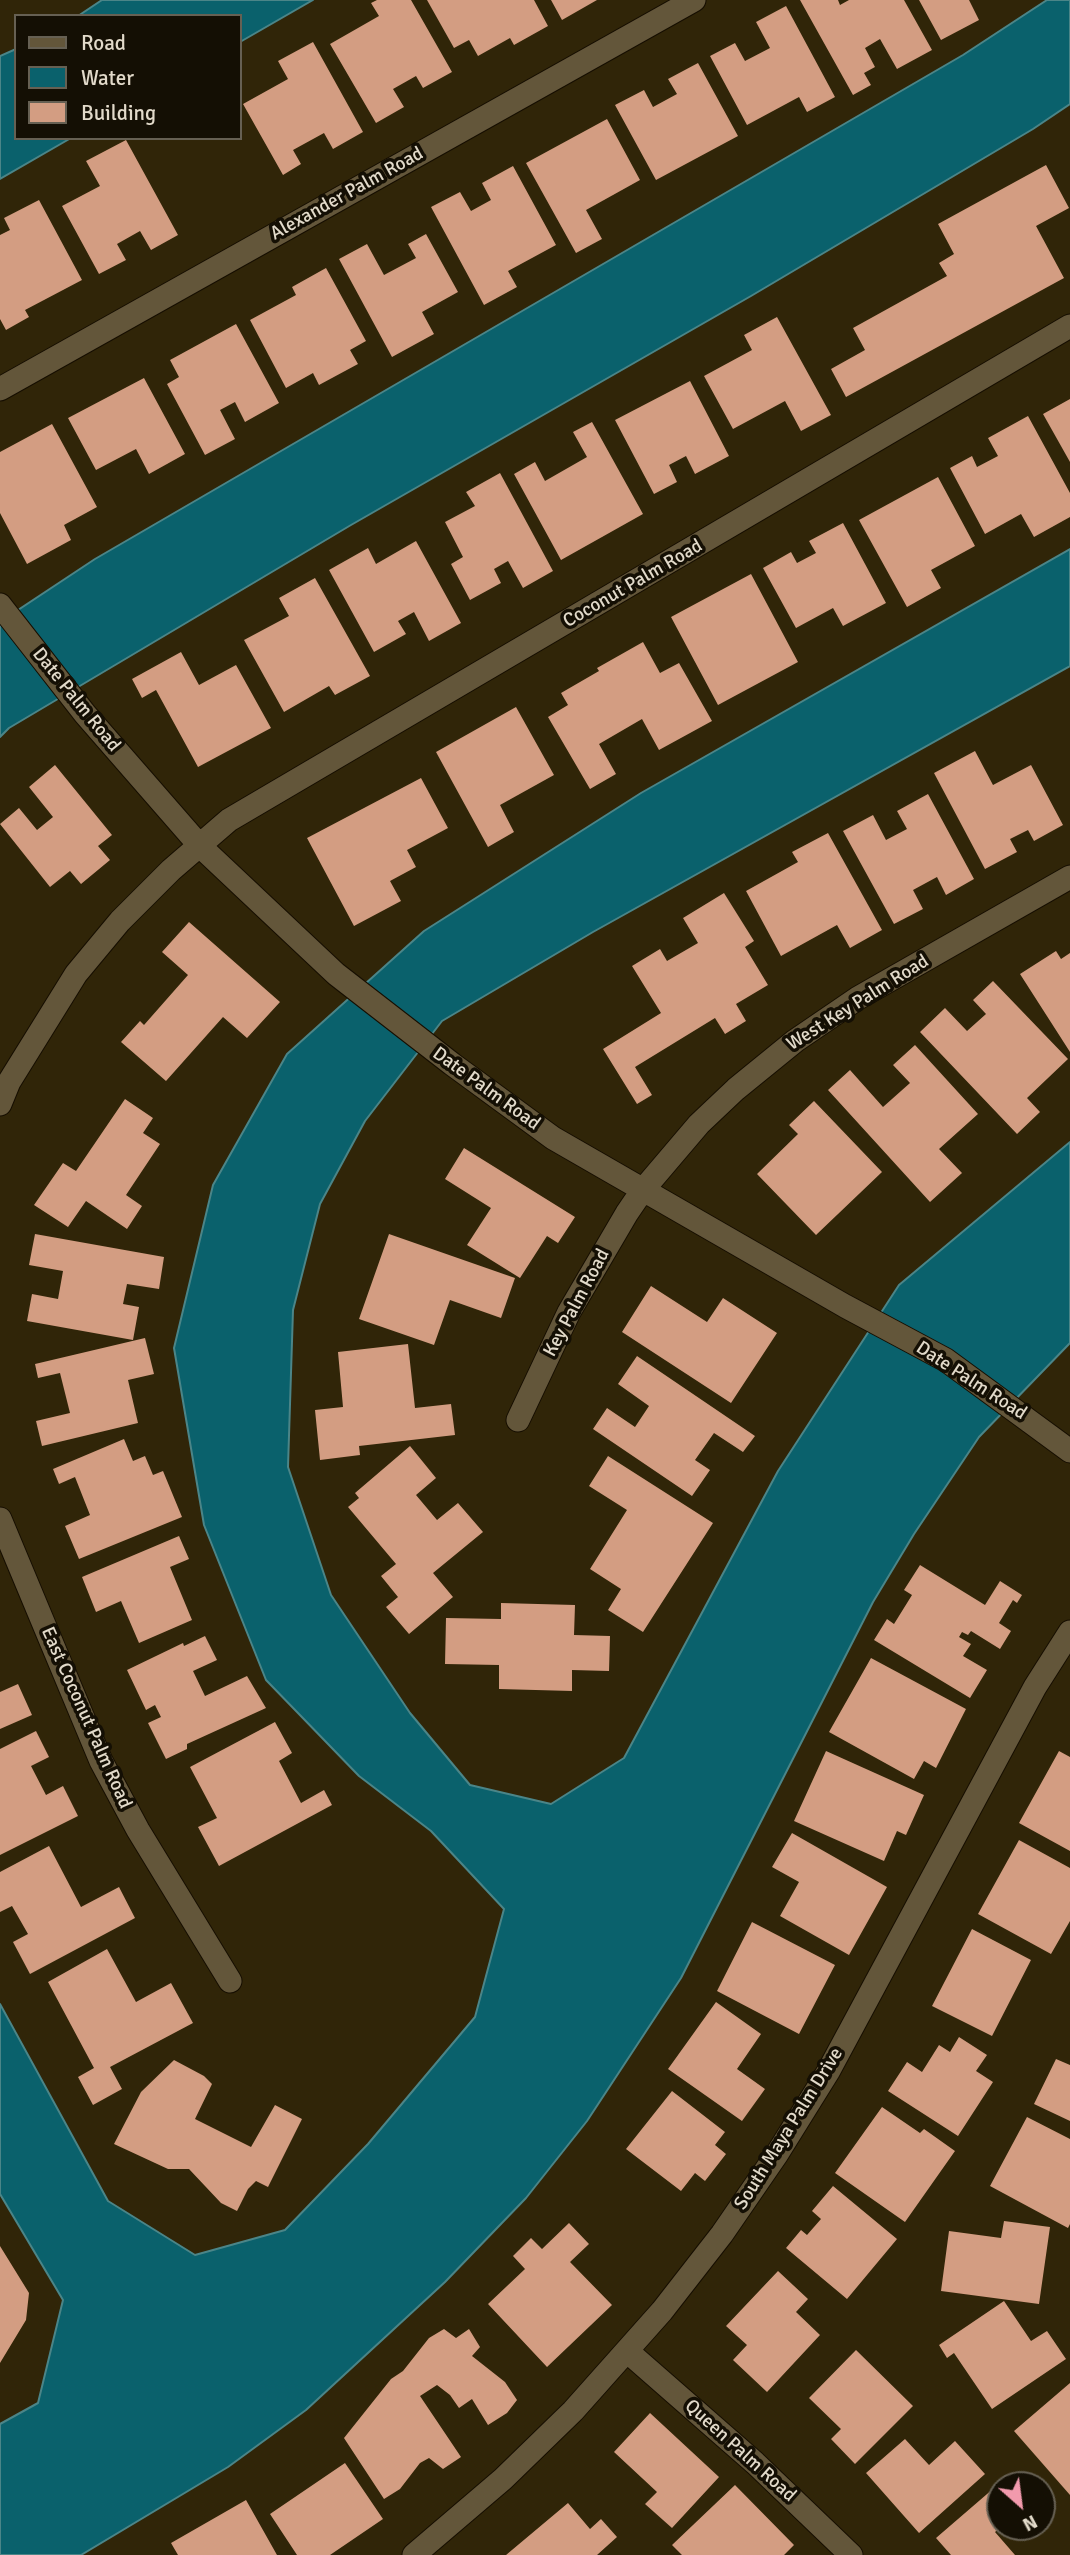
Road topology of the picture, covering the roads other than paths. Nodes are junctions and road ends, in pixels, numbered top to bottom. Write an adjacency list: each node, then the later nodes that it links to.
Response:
1 (694, 0): 3 (street, Alexander Palm Road)
2 (1070, 326): 5 (street, Coconut Palm Road)
3 (0, 389)
4 (0, 605): 5 (street, Date Palm Road)
5 (200, 846): 7 (street); 8 (street, Date Palm Road)
6 (1070, 877): 8 (street, West Key Palm Road)
7 (0, 1104)
8 (642, 1191): 9 (street, Key Palm Road); 10 (street, Date Palm Road)
9 (519, 1420)
10 (1070, 1451)
11 (0, 1519): 13 (street, East Coconut Palm Road)
12 (1070, 1632): 14 (street, South Maya Palm Drive)
13 (230, 1981)
14 (627, 2351): 15 (street, South Maya Palm Drive); 16 (street, Queen Palm Road)
15 (414, 2555)
16 (851, 2555)

